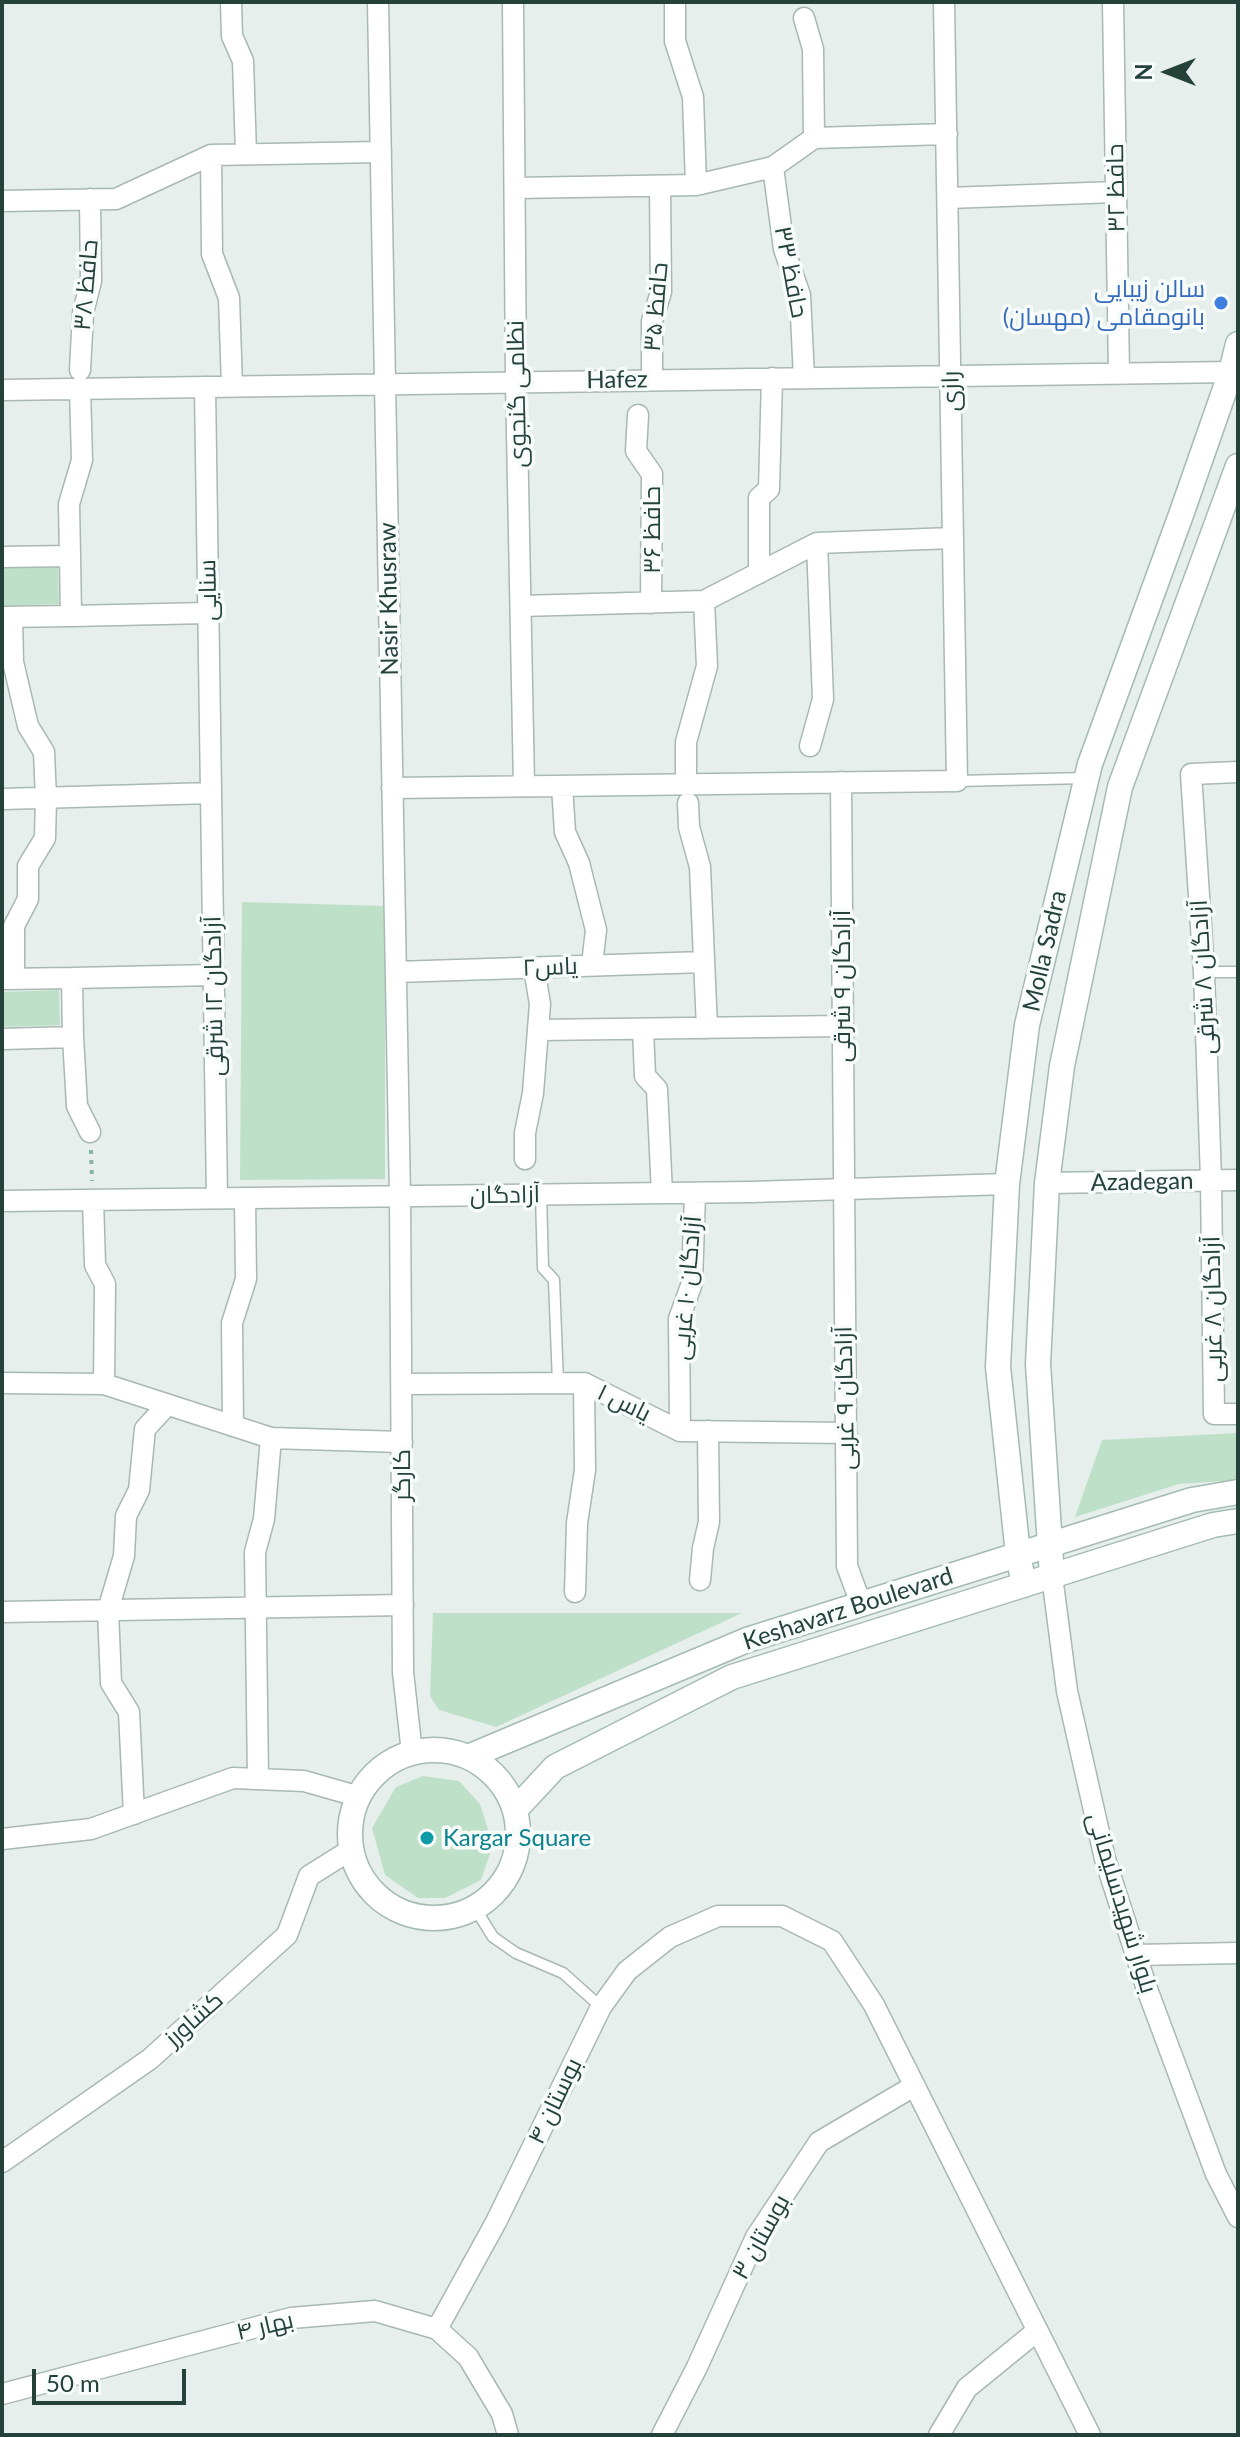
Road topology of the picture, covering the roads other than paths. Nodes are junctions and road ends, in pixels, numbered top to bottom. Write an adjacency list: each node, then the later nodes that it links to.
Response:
1 (231, 2): 11 (street)
2 (378, 2): 10 (street, Nasir Khusraw)
3 (513, 2): 16 (street, نظامی گنجوی)
4 (675, 2): 14 (street)
5 (944, 2): 8 (street, رازی)
6 (1113, 2): 17 (street, حافظ ۳۲)
7 (804, 18): 9 (street)
8 (947, 134): 9 (street); 18 (street, رازی)
9 (814, 138): 13 (street)
10 (381, 152): 11 (street); 30 (street, Nasir Khusraw)
11 (246, 154): 12 (street)
12 (211, 155): 19 (street); 31 (street)
13 (773, 167): 14 (street); 26 (street, حافظ ۳۳)
14 (696, 185): 15 (street)
15 (660, 186): 16 (street); 28 (street, حافظ ۳۵)
16 (515, 188): 29 (street, نظامی گنجوی)
17 (1116, 192): 18 (street); 23 (street, حافظ ۳۲)
18 (948, 198): 24 (street, رازی)
19 (90, 199): 20 (street); 27 (street, حافظ ۳۸)
20 (2, 201)
21 (1238, 344): 22 (main road, Molla Sadra)
22 (1231, 372): 23 (street, Hafez); 49 (main road, Molla Sadra)
23 (1119, 373): 24 (street, Hafez)
24 (951, 376): 26 (street, Hafez); 36 (street, رازی)
25 (772, 378): 26 (street, Hafez); 28 (street, Hafez); 40 (street)
26 (804, 378)
27 (80, 379): 32 (street, Hafez); 33 (street, Hafez); 38 (street, حافظ ۳۸)
28 (652, 380): 29 (street, Hafez)
29 (516, 382): 30 (street, Hafez); 43 (street, نظامی گنجوی)
30 (385, 384): 31 (street, Hafez); 54 (street, Nasir Khusraw)
31 (232, 386): 32 (street, Hafez)
32 (205, 387): 44 (street, سنایی)
33 (2, 390)
34 (638, 415): 42 (street, حافظ ۳۶)
35 (1238, 466): 78 (main road, Molla Sadra)
36 (953, 538): 37 (street); 50 (street, رازی)
37 (817, 543): 40 (street); 47 (street)
38 (70, 556): 39 (street); 45 (street, حافظ ۳۸)
39 (2, 557)
40 (759, 573): 41 (street)
41 (704, 601): 42 (street); 56 (street)
42 (651, 603): 43 (street)
43 (521, 606): 52 (street, نظامی گنجوی)
44 (208, 613): 45 (street); 55 (street, سنایی)
45 (71, 616): 46 (street)
46 (7, 617): 57 (street)
47 (810, 746)
48 (1238, 772): 63 (street, آزادگان ۸ شرقی)
49 (1086, 778): 50 (lane); 79 (main road, Molla Sadra)
50 (957, 781): 51 (street)
51 (841, 782): 56 (street); 68 (street, آزادگان ۹ شرقی)
52 (524, 786): 53 (street); 54 (street)
53 (562, 786): 56 (street); 59 (street)
54 (392, 788): 62 (street, Nasir Khusraw)
55 (211, 793): 57 (street); 65 (street, آزادگان ۱۲ شرقی)
56 (687, 794): 60 (street)
57 (46, 798): 58 (street); 67 (street)
58 (2, 799)
59 (593, 956)
60 (704, 962): 61 (street, یاس۲); 69 (street)
61 (534, 968): 62 (street, یاس۲); 71 (street)
62 (396, 972): 84 (street, Nasir Khusraw)
63 (1204, 972): 64 (lane); 76 (street, آزادگان ۸ شرقی)
64 (1238, 972)
65 (214, 975): 66 (street); 85 (street, آزادگان ۱۲ شرقی)
66 (72, 978): 67 (street); 72 (street)
67 (8, 979)
68 (842, 1026): 69 (street); 80 (street, آزادگان ۹ شرقی)
69 (707, 1028): 70 (street)
70 (643, 1029): 71 (street); 81 (street)
71 (538, 1030): 75 (street)
72 (73, 1037): 73 (street); 74 (street)
73 (2, 1039)
74 (90, 1132)
75 (525, 1159)
76 (1211, 1180): 77 (street, Azadegan); 78 (street, Azadegan); 95 (street, آزادگان ۸ غربی)
77 (1238, 1180)
78 (1047, 1183): 104 (main road, Molla Sadra)
79 (1007, 1184): 80 (street, آزادگان); 105 (main road, Molla Sadra)
80 (843, 1189): 82 (street, آزادگان); 99 (street, آزادگان ۹ غربی)
81 (662, 1193): 82 (street, آزادگان); 83 (street, آزادگان)
82 (695, 1193): 97 (street, آزادگان ۱۰ غربی)
83 (541, 1195): 84 (street, آزادگان); 90 (lane)
84 (400, 1196): 86 (street, آزادگان); 93 (street, کارگر)
85 (217, 1198): 86 (street, آزادگان); 87 (street, آزادگان)
86 (245, 1198): 96 (street)
87 (93, 1200): 88 (street, آزادگان); 92 (street)
88 (2, 1201)
89 (2, 1383): 92 (street)
90 (558, 1383): 91 (street, یاس ۱); 93 (street, یاس ۱)
91 (584, 1383): 97 (street, یاس ۱); 109 (street)
92 (104, 1384): 94 (street)
93 (401, 1384): 101 (street, کارگر)
94 (167, 1405): 96 (street); 113 (street)
95 (1238, 1414)
96 (233, 1426): 100 (street)
97 (680, 1431): 98 (street, یاس ۱)
98 (708, 1431): 99 (street, یاس ۱); 107 (street)
99 (846, 1433): 110 (street, آزادگان ۹ غربی)
100 (271, 1438): 101 (street); 112 (street)
101 (402, 1442): 111 (street, کارگر)
102 (1238, 1492): 104 (main road, Keshavarz Boulevard)
103 (1238, 1521): 106 (main road, Keshavarz Boulevard)
104 (1051, 1544): 105 (main road, Keshavarz Boulevard); 106 (main road, Molla Sadra)
105 (1018, 1554): 108 (main road, Molla Sadra); 110 (main road, Keshavarz Boulevard)
106 (1052, 1576): 108 (main road, Keshavarz Boulevard); 125 (street, بلوار شهیدسلیمانی)
107 (700, 1580)
108 (1024, 1585): 119 (main road, Keshavarz Boulevard)
109 (575, 1592)
110 (861, 1604): 116 (main road, Keshavarz Boulevard)
111 (403, 1605): 112 (street); 115 (street, کارگر)
112 (255, 1608): 113 (street); 117 (street)
113 (108, 1610): 114 (street); 120 (street)
114 (2, 1612)
115 (412, 1753): 116 (main road); 118 (main road)
116 (468, 1757): 119 (main road)
117 (258, 1779): 118 (street); 120 (street)
118 (360, 1797): 122 (main road)
119 (515, 1810): 123 (main road)
120 (134, 1814): 121 (street)
121 (2, 1839)
122 (352, 1849): 123 (main road); 128 (street, کشاورز)
123 (475, 1908): 126 (lane)
124 (1238, 1953): 125 (street)
125 (1136, 1955): 129 (street, بلوار شهیدسلیمانی)
126 (601, 2007): 127 (street, بوستان ۴); 130 (street, بوستان ۴)
127 (914, 2086): 131 (street); 134 (street, بوستان ۳)
128 (2, 2162)
129 (1238, 2217)
130 (437, 2329): 132 (street, بهار ۴); 133 (street)
131 (1037, 2331): 135 (street); 136 (street)
132 (2, 2394)
133 (508, 2435)
134 (662, 2435)
135 (939, 2435)
136 (1090, 2435)

